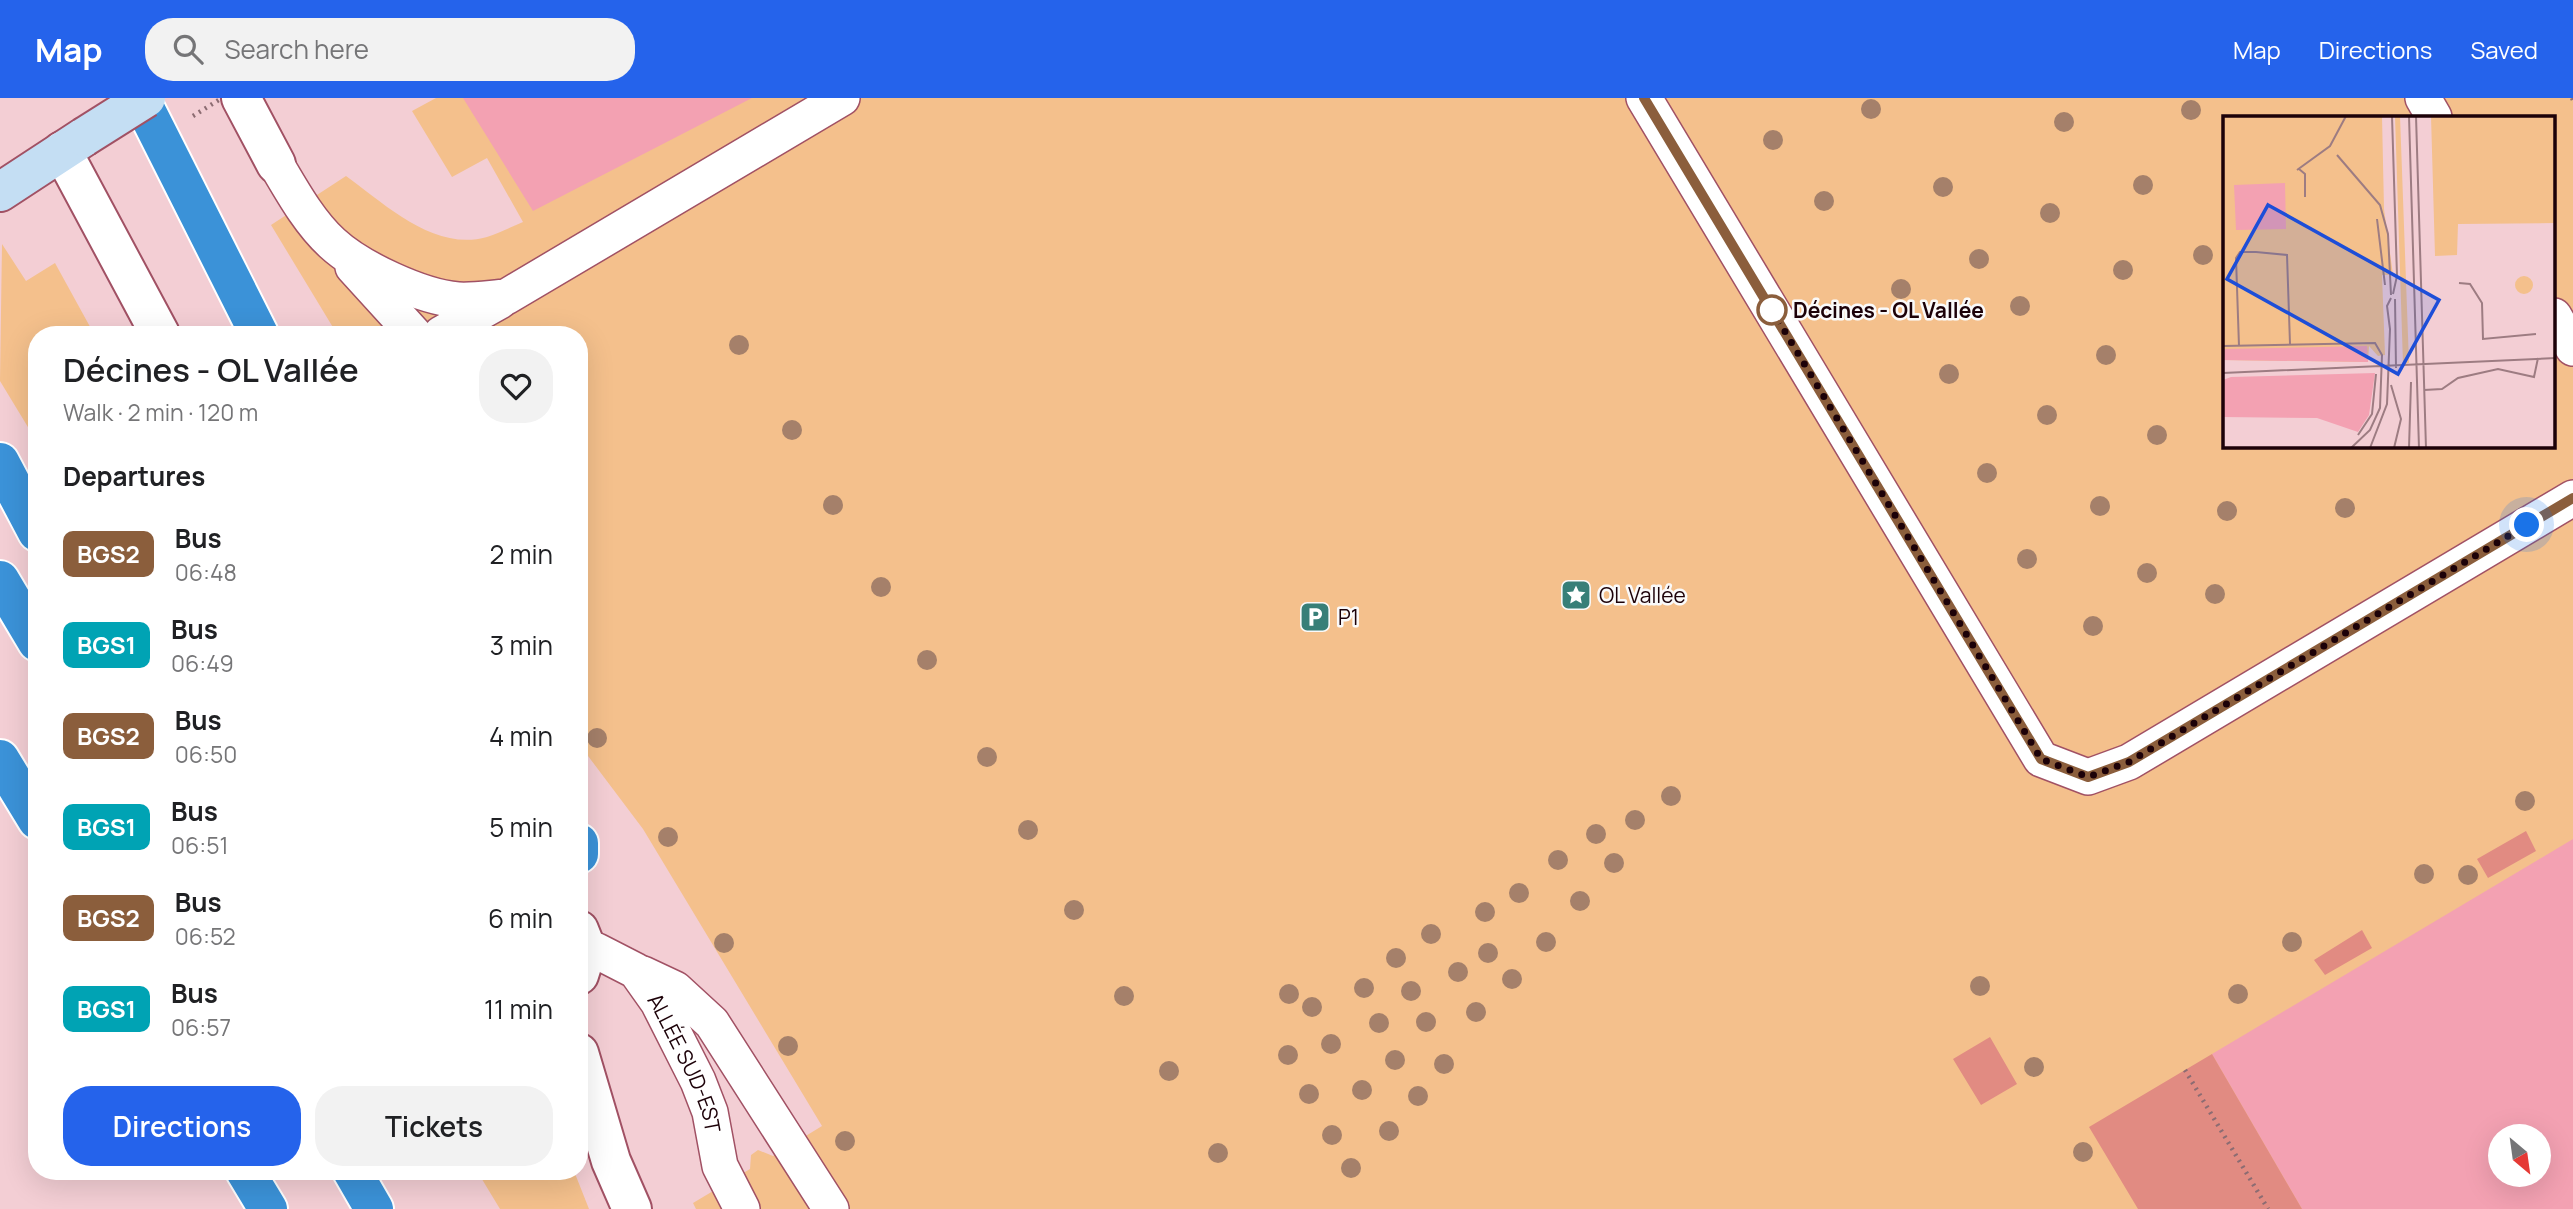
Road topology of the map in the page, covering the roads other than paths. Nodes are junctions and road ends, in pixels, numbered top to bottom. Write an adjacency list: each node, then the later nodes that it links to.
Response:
1 (140, 98): 15 (highway)
2 (146, 98): 8 (street, bridge)
3 (241, 98): 9 (street)
4 (842, 98): 12 (lane)
5 (1644, 98): 20 (lane)
6 (2423, 98): 7 (lane)
7 (2433, 116)
8 (73, 144): 10 (street); 14 (street)
9 (276, 164): 11 (lane)
10 (0, 192)
11 (332, 244): 12 (lane); 16 (lane)
12 (506, 297): 17 (lane)
13 (2556, 319): 18 (lane)
14 (156, 326)
15 (255, 326)
16 (407, 326)
17 (455, 326)
18 (2573, 348)
19 (0, 462): 21 (highway)
20 (2573, 498)
21 (28, 514)
22 (0, 580): 23 (highway)
23 (28, 627)
24 (0, 759): 25 (highway)
25 (28, 805)
26 (588, 951): 27 (lane, ALLÉE SUD-EST)
27 (636, 971): 34 (lane, ALLÉE SUD-EST); 35 (lane)
28 (588, 1084): 33 (street)
29 (250, 1180): 31 (highway)
30 (357, 1180): 32 (highway)
31 (268, 1209)
32 (374, 1209)
33 (632, 1209)
34 (742, 1209)
35 (831, 1209)

